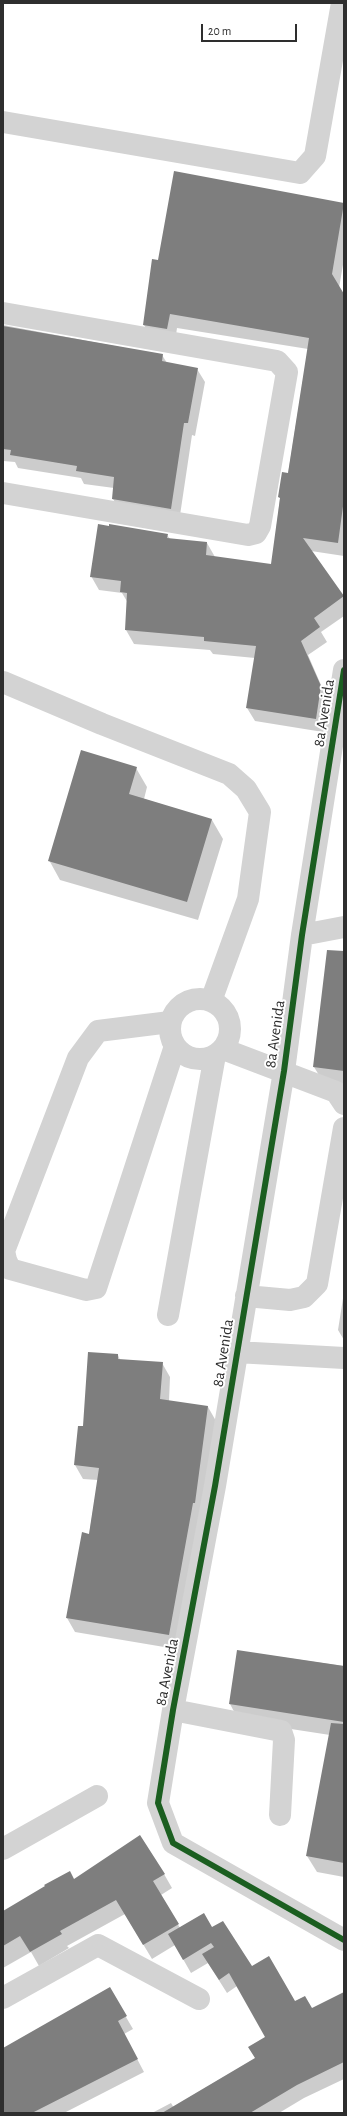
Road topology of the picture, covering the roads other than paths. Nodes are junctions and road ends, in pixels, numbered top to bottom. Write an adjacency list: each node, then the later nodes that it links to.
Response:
1 (342, 3): 2 (street)
2 (3, 122)
3 (3, 313): 4 (street)
4 (3, 493)
5 (344, 670): 7 (street, 8a Avenida)
6 (3, 682): 10 (street)
7 (336, 774): 9 (street, 8a Avenida)
8 (344, 927): 9 (street)
9 (302, 935): 14 (street, 8a Avenida)
10 (211, 1001): 11 (street); 13 (street)
11 (170, 1022): 12 (street); 12 (street)
12 (175, 1046): 13 (street)
13 (219, 1052): 14 (street); 18 (street)
14 (284, 1071): 15 (street); 17 (street, 8a Avenida)
15 (344, 1104)
16 (344, 1128): 17 (street)
17 (246, 1296): 19 (street, 8a Avenida)
18 (168, 1315)
19 (236, 1352): 20 (street); 21 (street, 8a Avenida)
20 (344, 1358)
21 (173, 1710): 23 (street); 25 (street, 8a Avenida)
22 (97, 1796): 24 (street)
23 (280, 1815)
24 (3, 1849)
25 (344, 1940)
26 (3, 1998): 27 (street)
27 (199, 1999)

